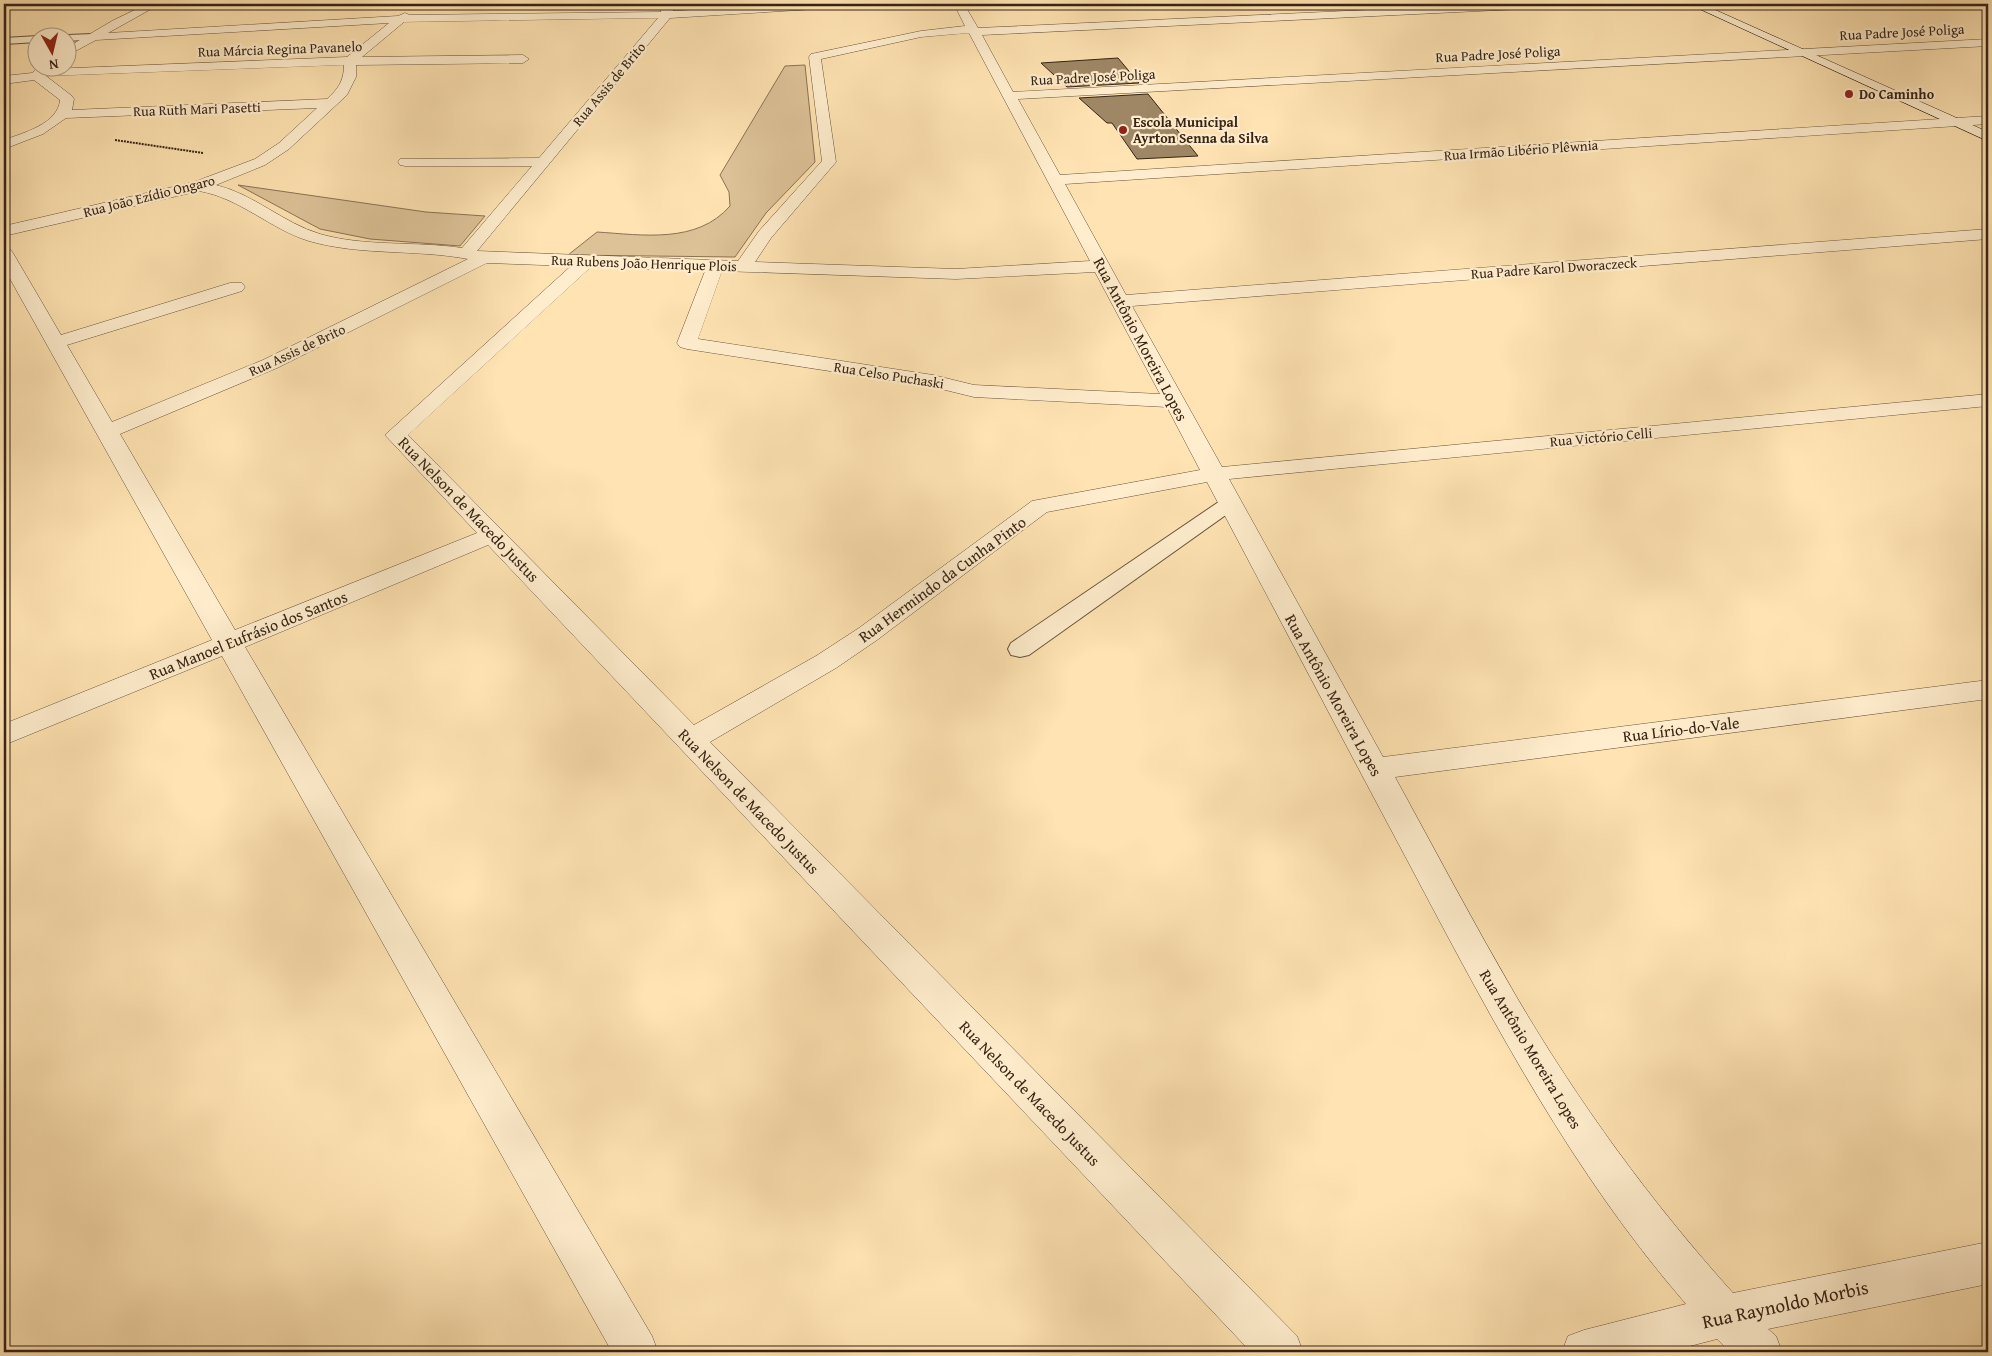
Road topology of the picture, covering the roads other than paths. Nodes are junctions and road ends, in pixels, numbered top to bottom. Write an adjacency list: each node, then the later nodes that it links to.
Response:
1 (155, 4): 10 (street)
2 (433, 4): 8 (street)
3 (847, 4): 7 (street)
4 (959, 4): 9 (street, Rua Antônio Moreira Lopes)
5 (1562, 4): 9 (street)
6 (1694, 4): 16 (street)
7 (667, 9): 8 (street); 31 (street, Rua Assis de Brito)
8 (401, 19): 10 (street); 18 (street)
9 (974, 31): 23 (street, Rua Antônio Moreira Lopes); 40 (street)
10 (92, 36): 11 (lane); 15 (street)
11 (78, 37)
12 (28, 40): 13 (lane)
13 (4, 41)
14 (1988, 42): 16 (street, Rua Padre José Poliga)
15 (78, 45)
16 (1802, 52): 23 (street, Rua Padre José Poliga); 27 (street)
17 (523, 59): 18 (street, Rua Márcia Regina Pavanelo)
18 (350, 61): 19 (street, Rua Márcia Regina Pavanelo); 24 (street, Rua João Ezídio Ongaro)
19 (78, 71)
20 (28, 75): 22 (street, Rua Márcia Regina Pavanelo)
21 (45, 78): 25 (street)
22 (4, 80)
23 (1009, 96): 32 (street, Rua Antônio Moreira Lopes)
24 (331, 103): 25 (street, Rua Ruth Mari Pasetti); 33 (street, Rua João Ezídio Ongaro)
25 (63, 114): 29 (street)
26 (1988, 120): 27 (street, Rua Irmão Libério Plêwnia)
27 (1955, 122): 28 (street); 32 (street, Rua Irmão Libério Plêwnia)
28 (1988, 137)
29 (4, 145)
30 (405, 162): 31 (street)
31 (543, 162): 36 (street, Rua Assis de Brito)
32 (1055, 180): 41 (street, Rua Antônio Moreira Lopes)
33 (199, 186): 34 (street, Rua João Ezídio Ongaro); 36 (street, Rua Rubens João Henrique Plois)
34 (4, 231)
35 (1988, 234): 43 (street, Rua Padre Karol Dworaczeck)
36 (475, 256): 38 (street, Rua Rubens João Henrique Plois); 47 (street, Rua Assis de Brito)
37 (6, 261): 44 (street)
38 (586, 262): 39 (street, Rua Rubens João Henrique Plois); 50 (street, Rua Nelson de Macedo Justus)
39 (716, 265): 40 (street, Rua Rubens João Henrique Plois); 46 (street, Rua Celso Puchaski)
40 (744, 266): 41 (street, Rua Rubens João Henrique Plois)
41 (1101, 266): 43 (street, Rua Antônio Moreira Lopes)
42 (236, 287): 44 (street)
43 (1120, 301): 46 (street, Rua Antônio Moreira Lopes)
44 (55, 343): 47 (street)
45 (1988, 400): 48 (street, Rua Victório Celli)
46 (1174, 401): 48 (street, Rua Antônio Moreira Lopes)
47 (107, 432): 51 (street)
48 (1214, 474): 49 (street, Rua Antônio Moreira Lopes); 55 (street, Rua Hermindo da Cunha Pinto)
49 (1230, 503): 52 (lane); 56 (street, Rua Antônio Moreira Lopes)
50 (493, 535): 51 (street, Rua Manoel Eufrásio dos Santos); 55 (street, Rua Nelson de Macedo Justus)
51 (228, 643): 54 (street, Rua Manoel Eufrásio dos Santos); 59 (street)
52 (1020, 649)
53 (1988, 689): 56 (street, Rua Lírio-do-Vale)
54 (4, 735)
55 (690, 740): 60 (street, Rua Nelson de Macedo Justus)
56 (1374, 769): 58 (street, Rua Antônio Moreira Lopes)
57 (1988, 1263): 58 (street, Rua Raynoldo Morbis)
58 (1723, 1316): 61 (street, Rua Raynoldo Morbis); 62 (street, Rua Antônio Moreira Lopes)
59 (636, 1352)
60 (1281, 1352)
61 (1584, 1352)
62 (1760, 1352)

